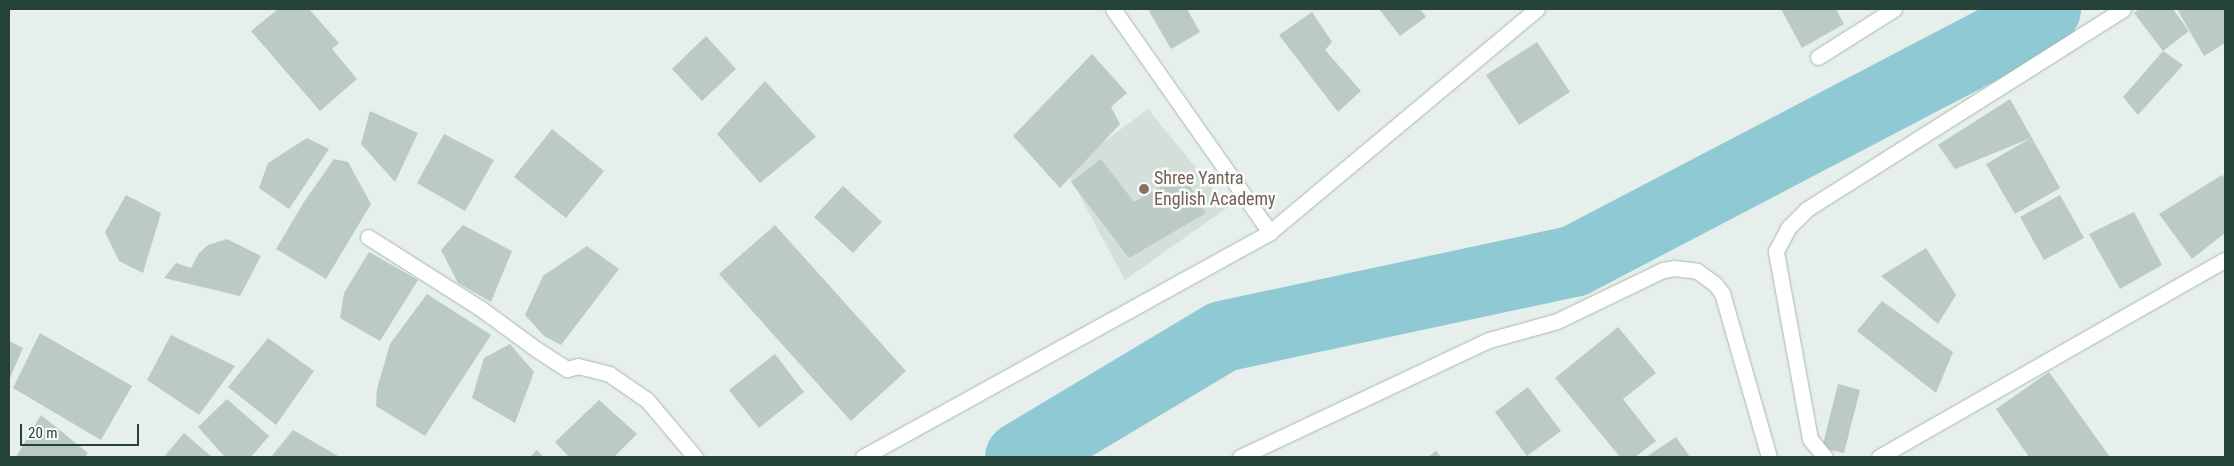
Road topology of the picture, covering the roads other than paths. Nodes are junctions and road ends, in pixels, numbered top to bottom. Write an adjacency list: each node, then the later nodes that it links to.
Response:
1 (1112, 9): 6 (street)
2 (1537, 9): 6 (street)
3 (1894, 9): 5 (street)
4 (2123, 9): 13 (street)
5 (1818, 57)
6 (1270, 232): 10 (street)
7 (368, 237): 9 (street)
8 (2225, 260): 14 (street)
9 (694, 457)
10 (863, 457)
11 (1240, 457): 12 (street)
12 (1769, 457)
13 (1825, 457)
14 (1879, 457)

